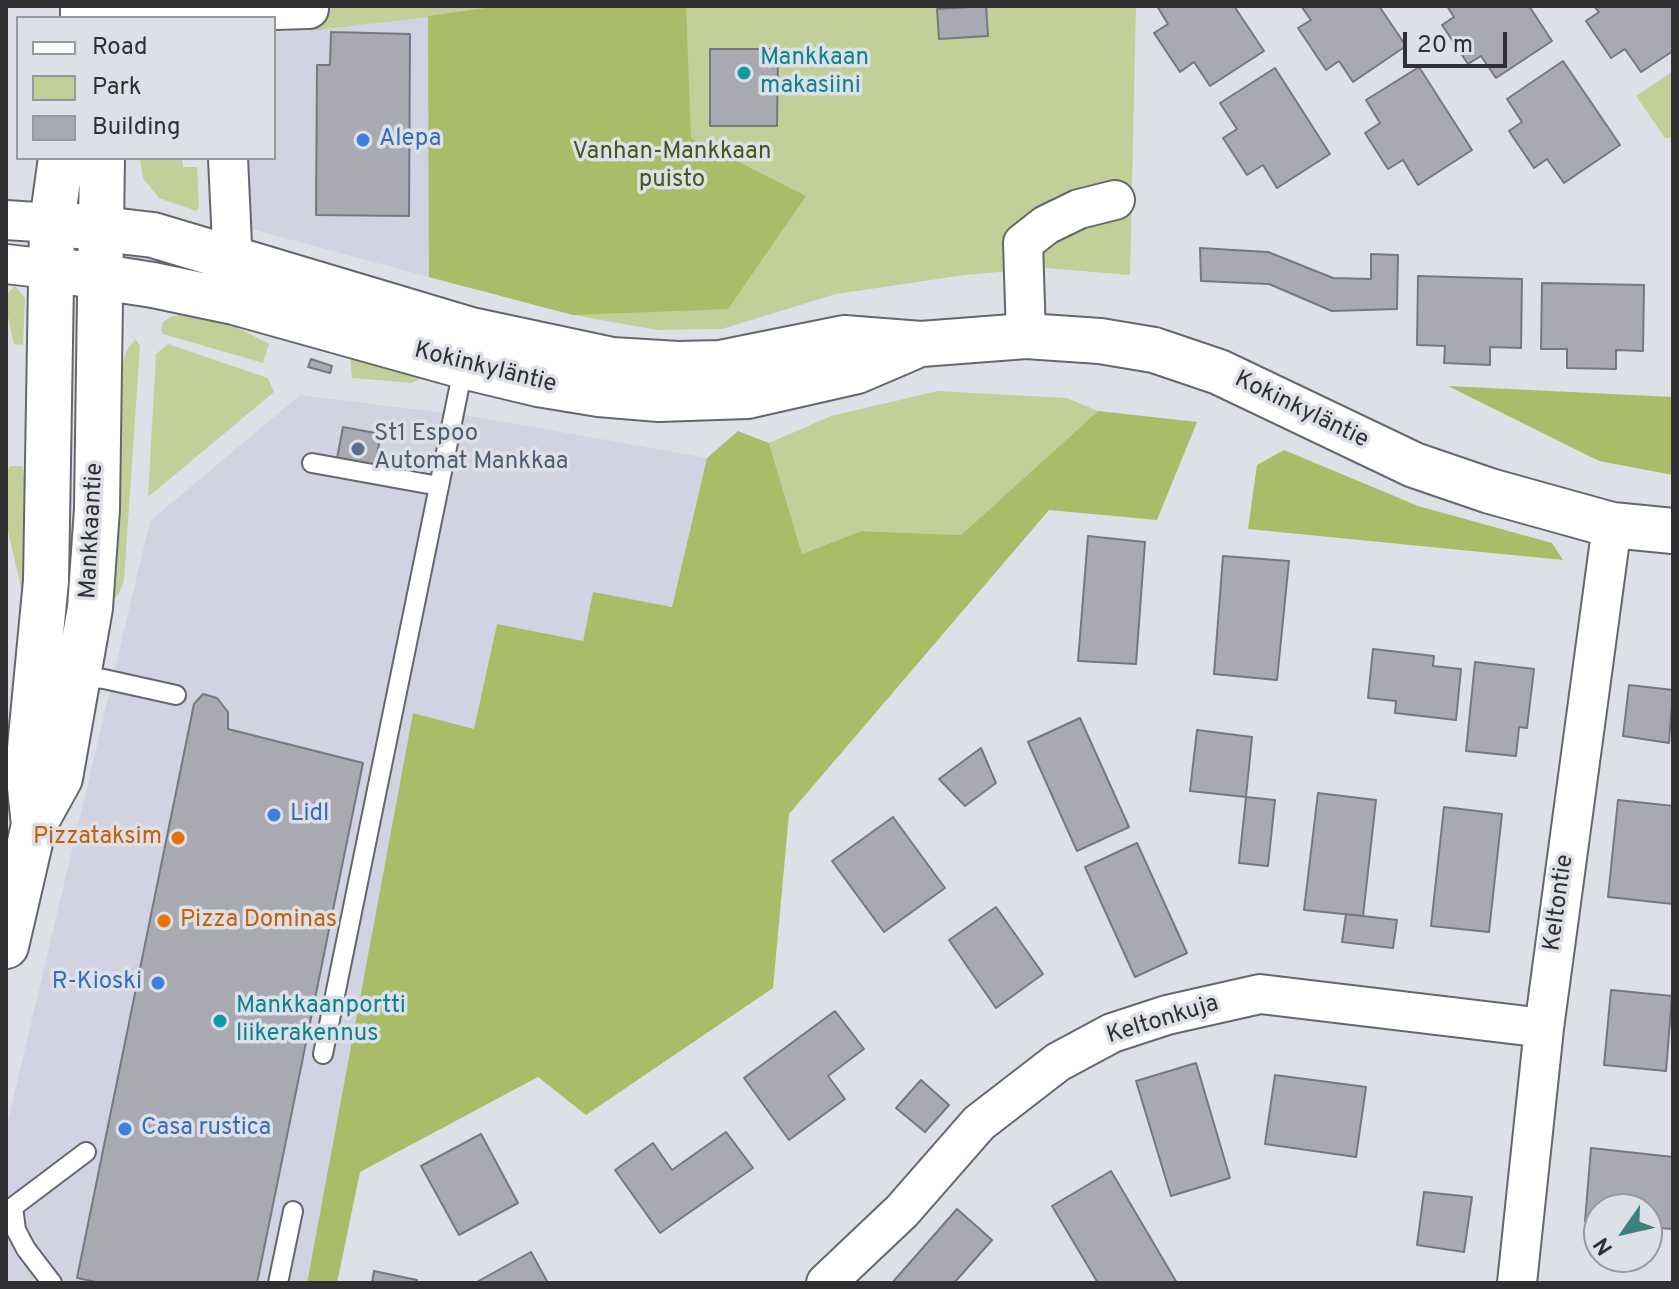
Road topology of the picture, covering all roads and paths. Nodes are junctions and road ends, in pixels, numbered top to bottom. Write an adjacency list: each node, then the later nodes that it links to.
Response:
1 (309, 9): 3 (street)
2 (83, 14): 3 (street)
3 (219, 14)
4 (61, 160): 9 (main road, Mankkaantie)
5 (102, 160): 10 (main road, Mankkaantie)
6 (228, 160): 14 (street)
7 (1115, 200): 15 (street)
8 (6, 220): 9 (street)
9 (52, 223): 10 (main road, Kokinkyläntie); 12 (main road, Mankkaantie)
10 (100, 228): 13 (main road, Mankkaantie); 14 (main road, Kokinkyläntie)
11 (6, 264): 12 (street)
12 (50, 269): 13 (main road, Kokinkyläntie); 21 (main road, Mankkaantie)
13 (99, 277): 14 (main road, Kokinkyläntie); 21 (main road, Mankkaantie)
14 (233, 281): 16 (main road, Kokinkyläntie)
15 (1026, 336): 16 (main road, Kokinkyläntie); 19 (main road, Kokinkyläntie)
16 (467, 348): 18 (lane)
17 (312, 463): 18 (lane)
18 (439, 486): 25 (lane)
19 (1612, 525): 20 (main road, Kokinkyläntie); 24 (street, Keltontie)
20 (1673, 531)
21 (59, 672): 22 (lane); 23 (main road, Mankkaantie)
22 (176, 695)
23 (6, 946)
24 (1544, 1028): 31 (street, Keltonkuja); 32 (street, Keltontie)
25 (323, 1054)
26 (86, 1152): 27 (lane)
27 (10, 1205): 29 (lane)
28 (293, 1211): 30 (lane)
29 (52, 1283)
30 (278, 1283)
31 (826, 1283)
32 (1517, 1283)

